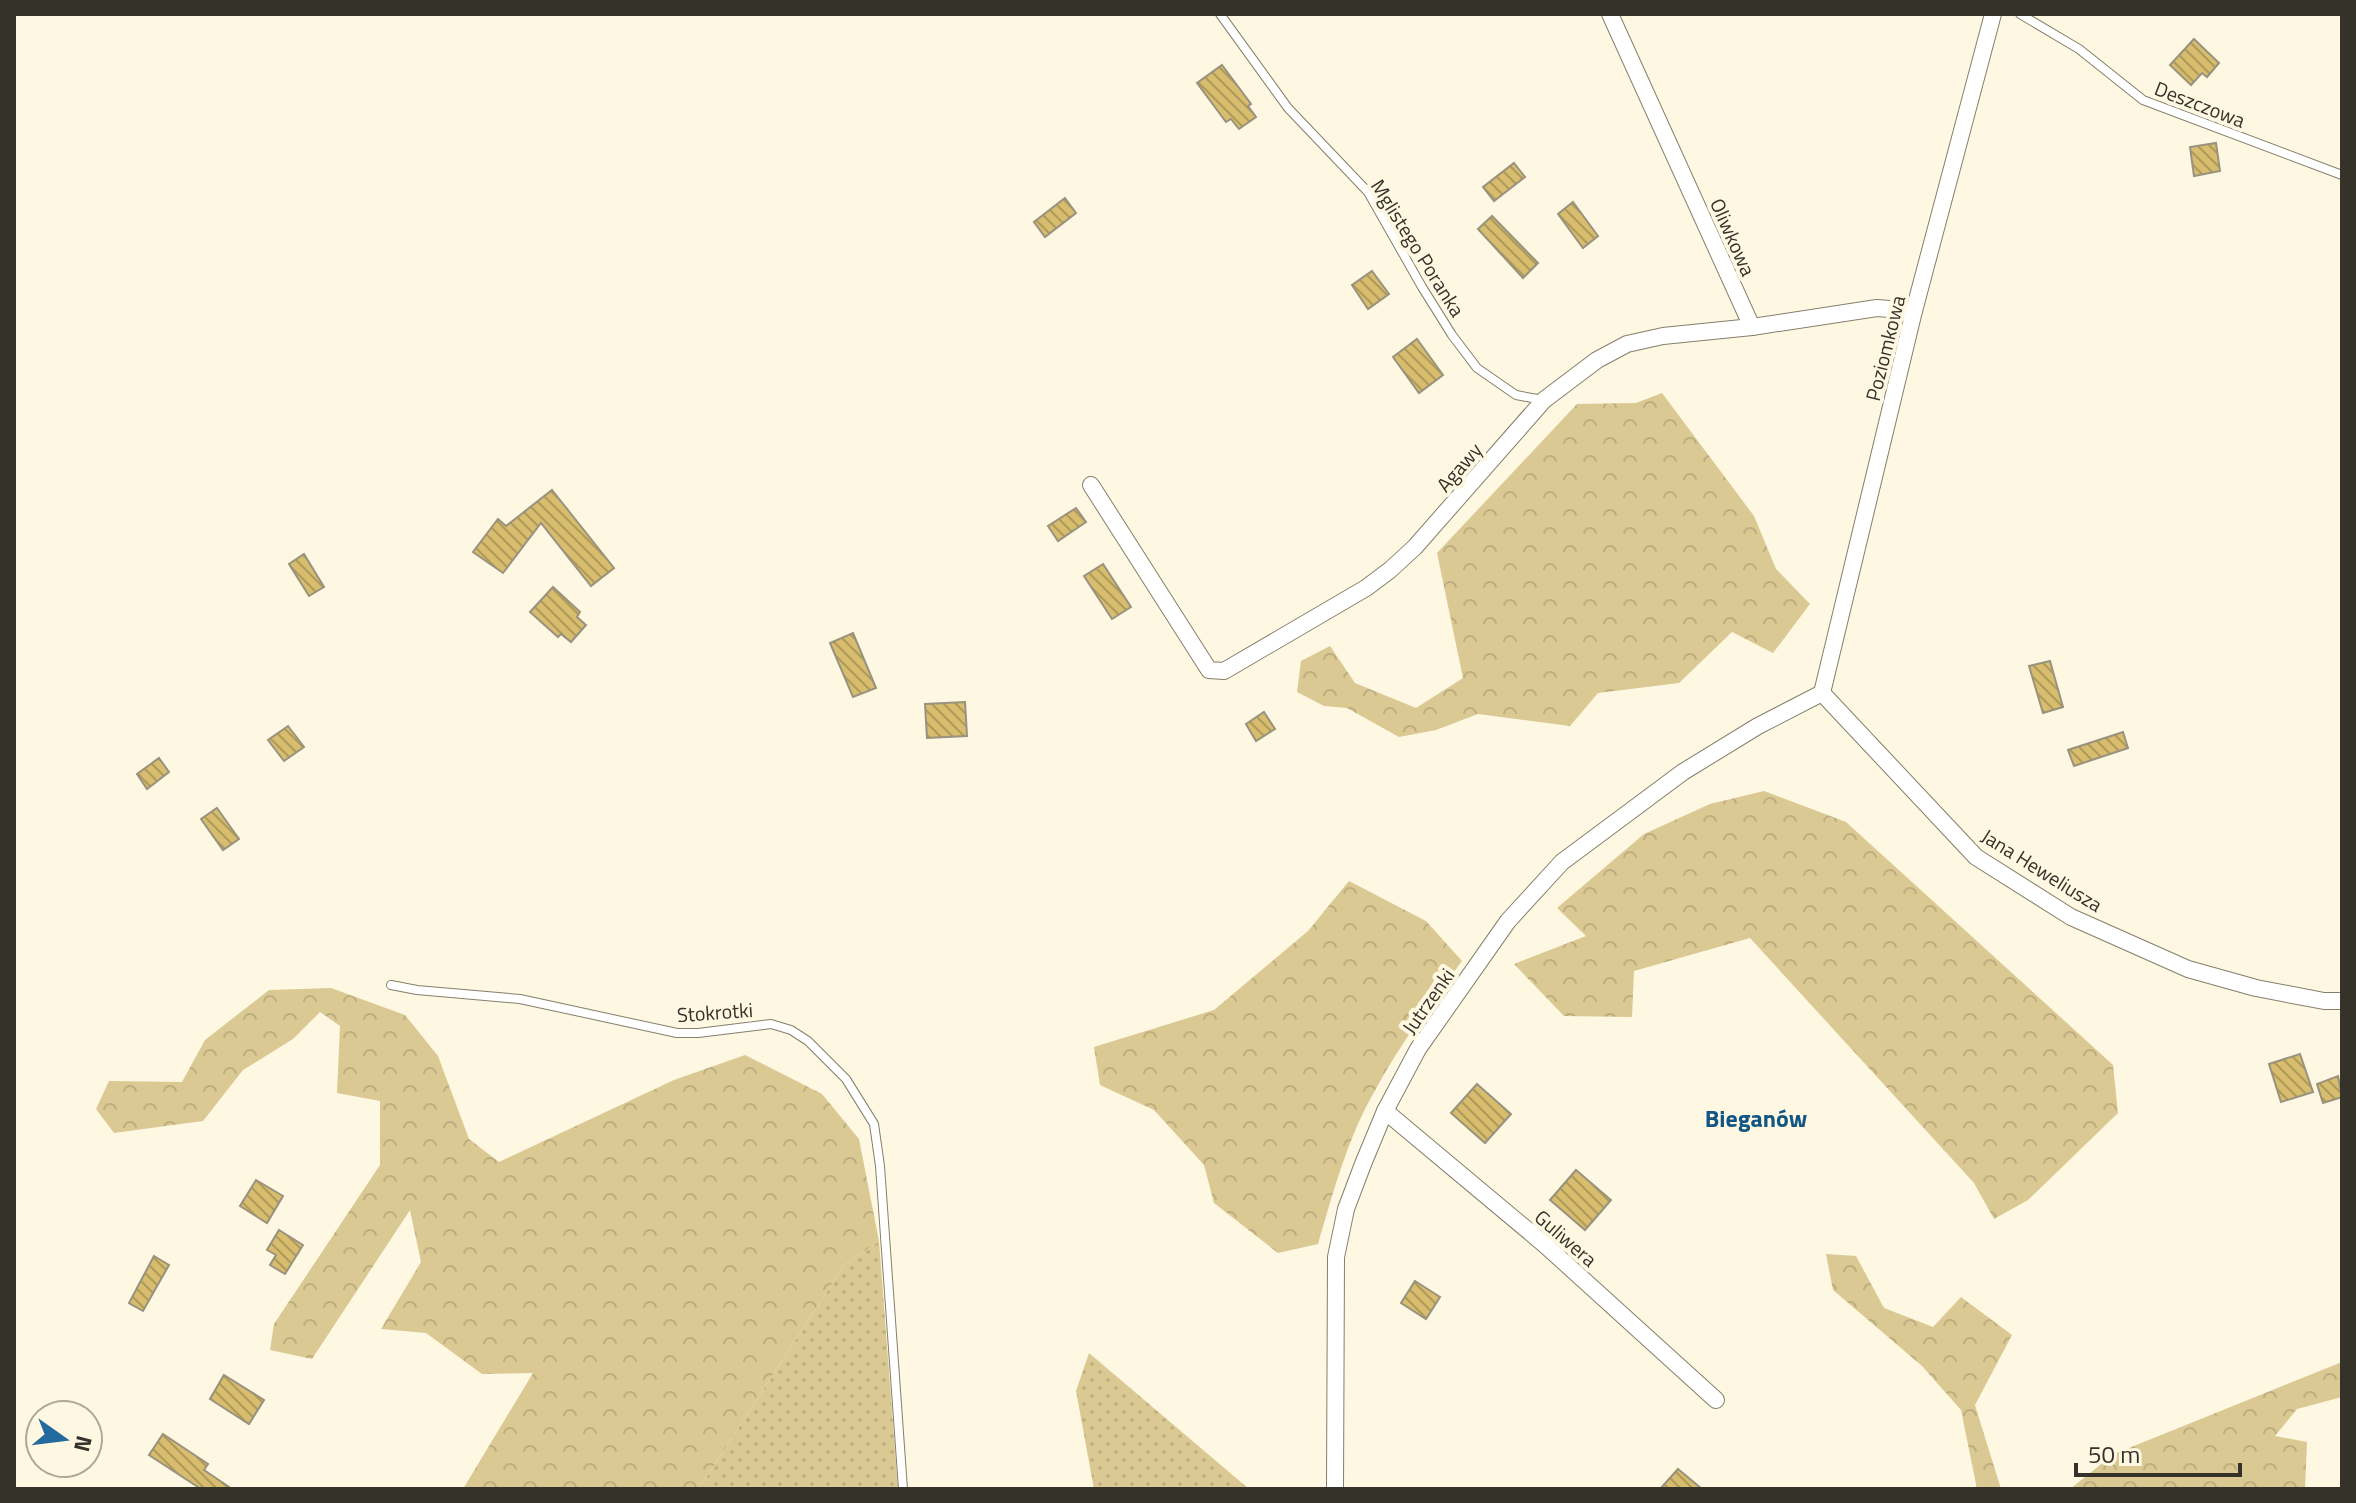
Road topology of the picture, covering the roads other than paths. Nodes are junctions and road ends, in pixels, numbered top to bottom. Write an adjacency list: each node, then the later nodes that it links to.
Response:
1 (1220, 14): 8 (lane, Mglistego Poranka)
2 (1610, 14): 7 (street, Oliwkowa)
3 (1993, 14): 6 (street, Poziomkowa)
4 (2020, 14): 5 (lane, Deszczowa)
5 (2342, 175)
6 (1914, 311): 7 (street); 10 (street, Poziomkowa)
7 (1752, 327): 8 (street, Agawy)
8 (1544, 400): 9 (street, Agawy)
9 (1091, 485)
10 (1822, 693): 12 (street, Jana Heweliusza); 13 (street, Jutrzenki)
11 (391, 985): 15 (lane, Stokrotki)
12 (2342, 1001)
13 (1385, 1111): 14 (street, Guliwera); 16 (street, Jutrzenki)
14 (1716, 1400)
15 (903, 1489)
16 (1335, 1489)

